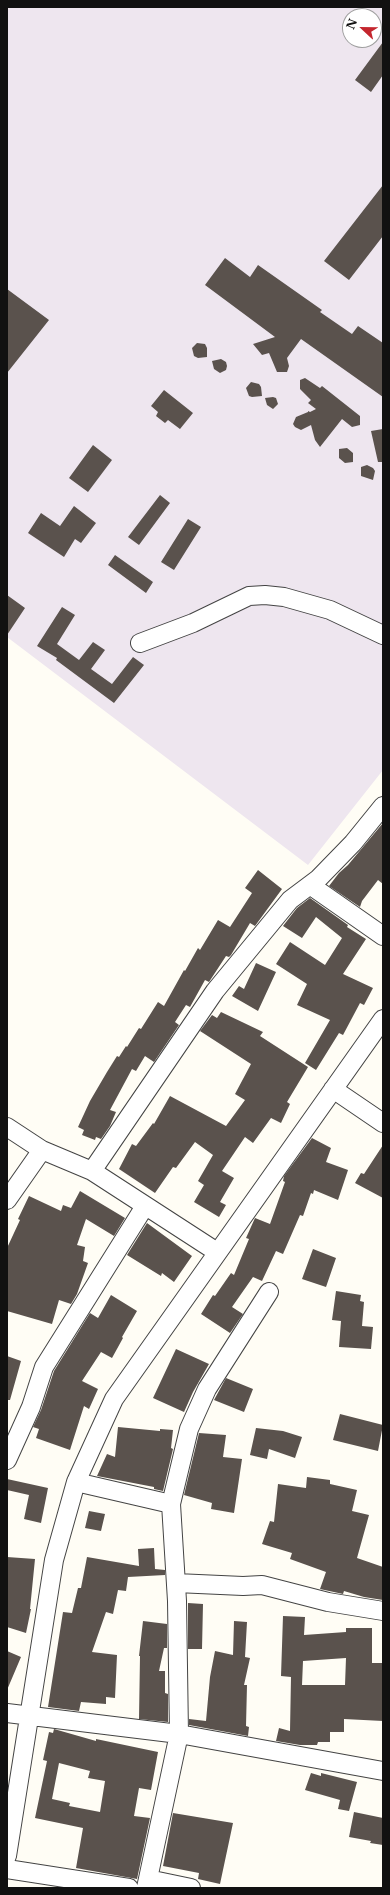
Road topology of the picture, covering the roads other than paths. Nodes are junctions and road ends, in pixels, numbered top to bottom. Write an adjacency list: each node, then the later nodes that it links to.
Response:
1 (383, 635): 2 (street)
2 (140, 643)
3 (383, 806): 4 (street)
4 (310, 885): 5 (street); 11 (street)
5 (383, 936)
6 (383, 1019): 7 (street)
7 (333, 1089): 8 (street); 14 (street)
8 (383, 1123)
9 (7, 1127): 10 (street)
10 (42, 1150): 11 (street); 12 (street)
11 (92, 1171): 13 (street)
12 (7, 1200)
13 (145, 1206): 14 (street); 16 (street)
14 (217, 1252): 17 (street)
15 (269, 1292): 18 (street)
16 (7, 1460)
17 (76, 1482): 18 (street); 22 (street)
18 (170, 1504): 19 (street)
19 (176, 1583): 20 (street); 23 (street)
20 (383, 1611)
21 (7, 1713): 22 (street)
22 (29, 1717): 23 (street); 25 (street)
23 (178, 1734): 24 (street); 27 (street)
24 (383, 1771)
25 (7, 1856)
26 (7, 1869): 28 (street)
27 (147, 1884): 29 (street)
28 (129, 1888)
29 (192, 1888)

